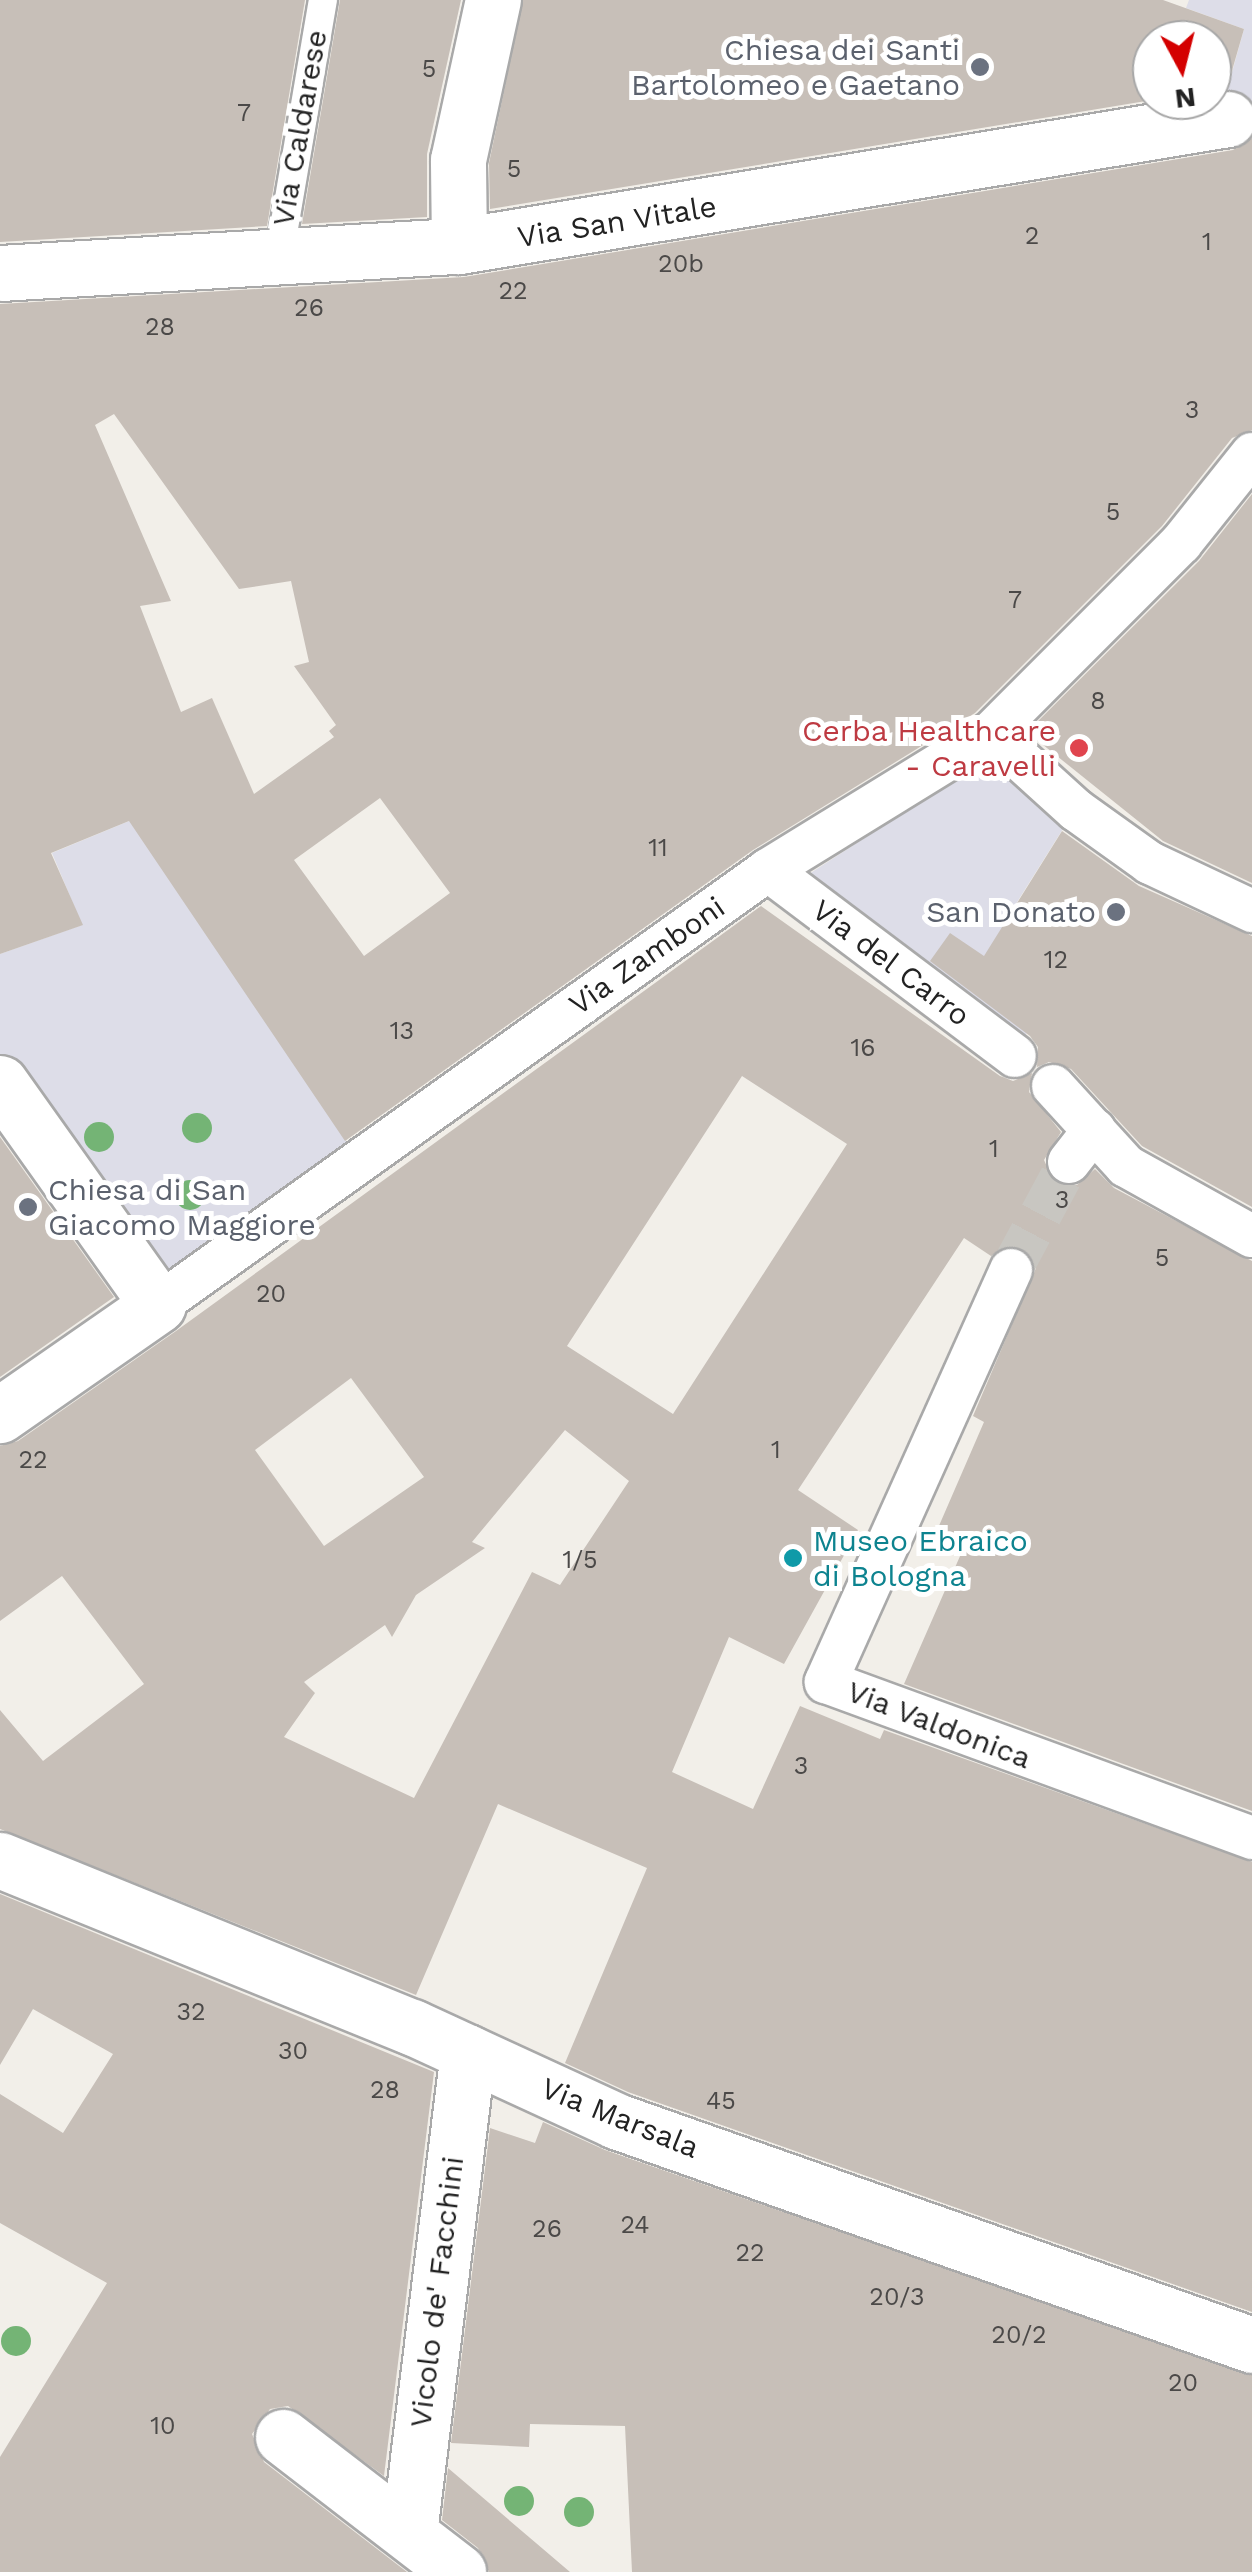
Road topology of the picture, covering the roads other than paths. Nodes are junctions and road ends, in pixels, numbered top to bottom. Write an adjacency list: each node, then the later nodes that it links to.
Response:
1 (323, 0): 5 (lane, Via Caldarese)
2 (493, 0): 4 (street)
3 (1222, 120): 4 (street, Via San Vitale)
4 (459, 246): 5 (street, Via San Vitale)
5 (279, 257): 6 (street, Via San Vitale)
6 (0, 273)
7 (1252, 454): 8 (street, Via Zamboni)
8 (991, 733): 9 (street, Via Zamboni); 10 (street)
9 (768, 870): 11 (street, Via del Carro); 16 (street, Via Zamboni)
10 (1252, 911)
11 (1015, 1056)
12 (0, 1083): 16 (street)
13 (1053, 1086): 14 (street)
14 (1252, 1236)
15 (1011, 1270): 18 (street, Via Valdonica)
16 (158, 1305): 17 (street, Via Zamboni)
17 (0, 1415)
18 (1252, 1838)
19 (0, 1860): 20 (street, Via Marsala)
20 (468, 2052): 21 (street, Via Marsala); 23 (street, Vicolo de' Facchini)
21 (1252, 2345)
22 (284, 2437): 23 (street)
23 (409, 2532): 24 (street)
24 (458, 2572)

